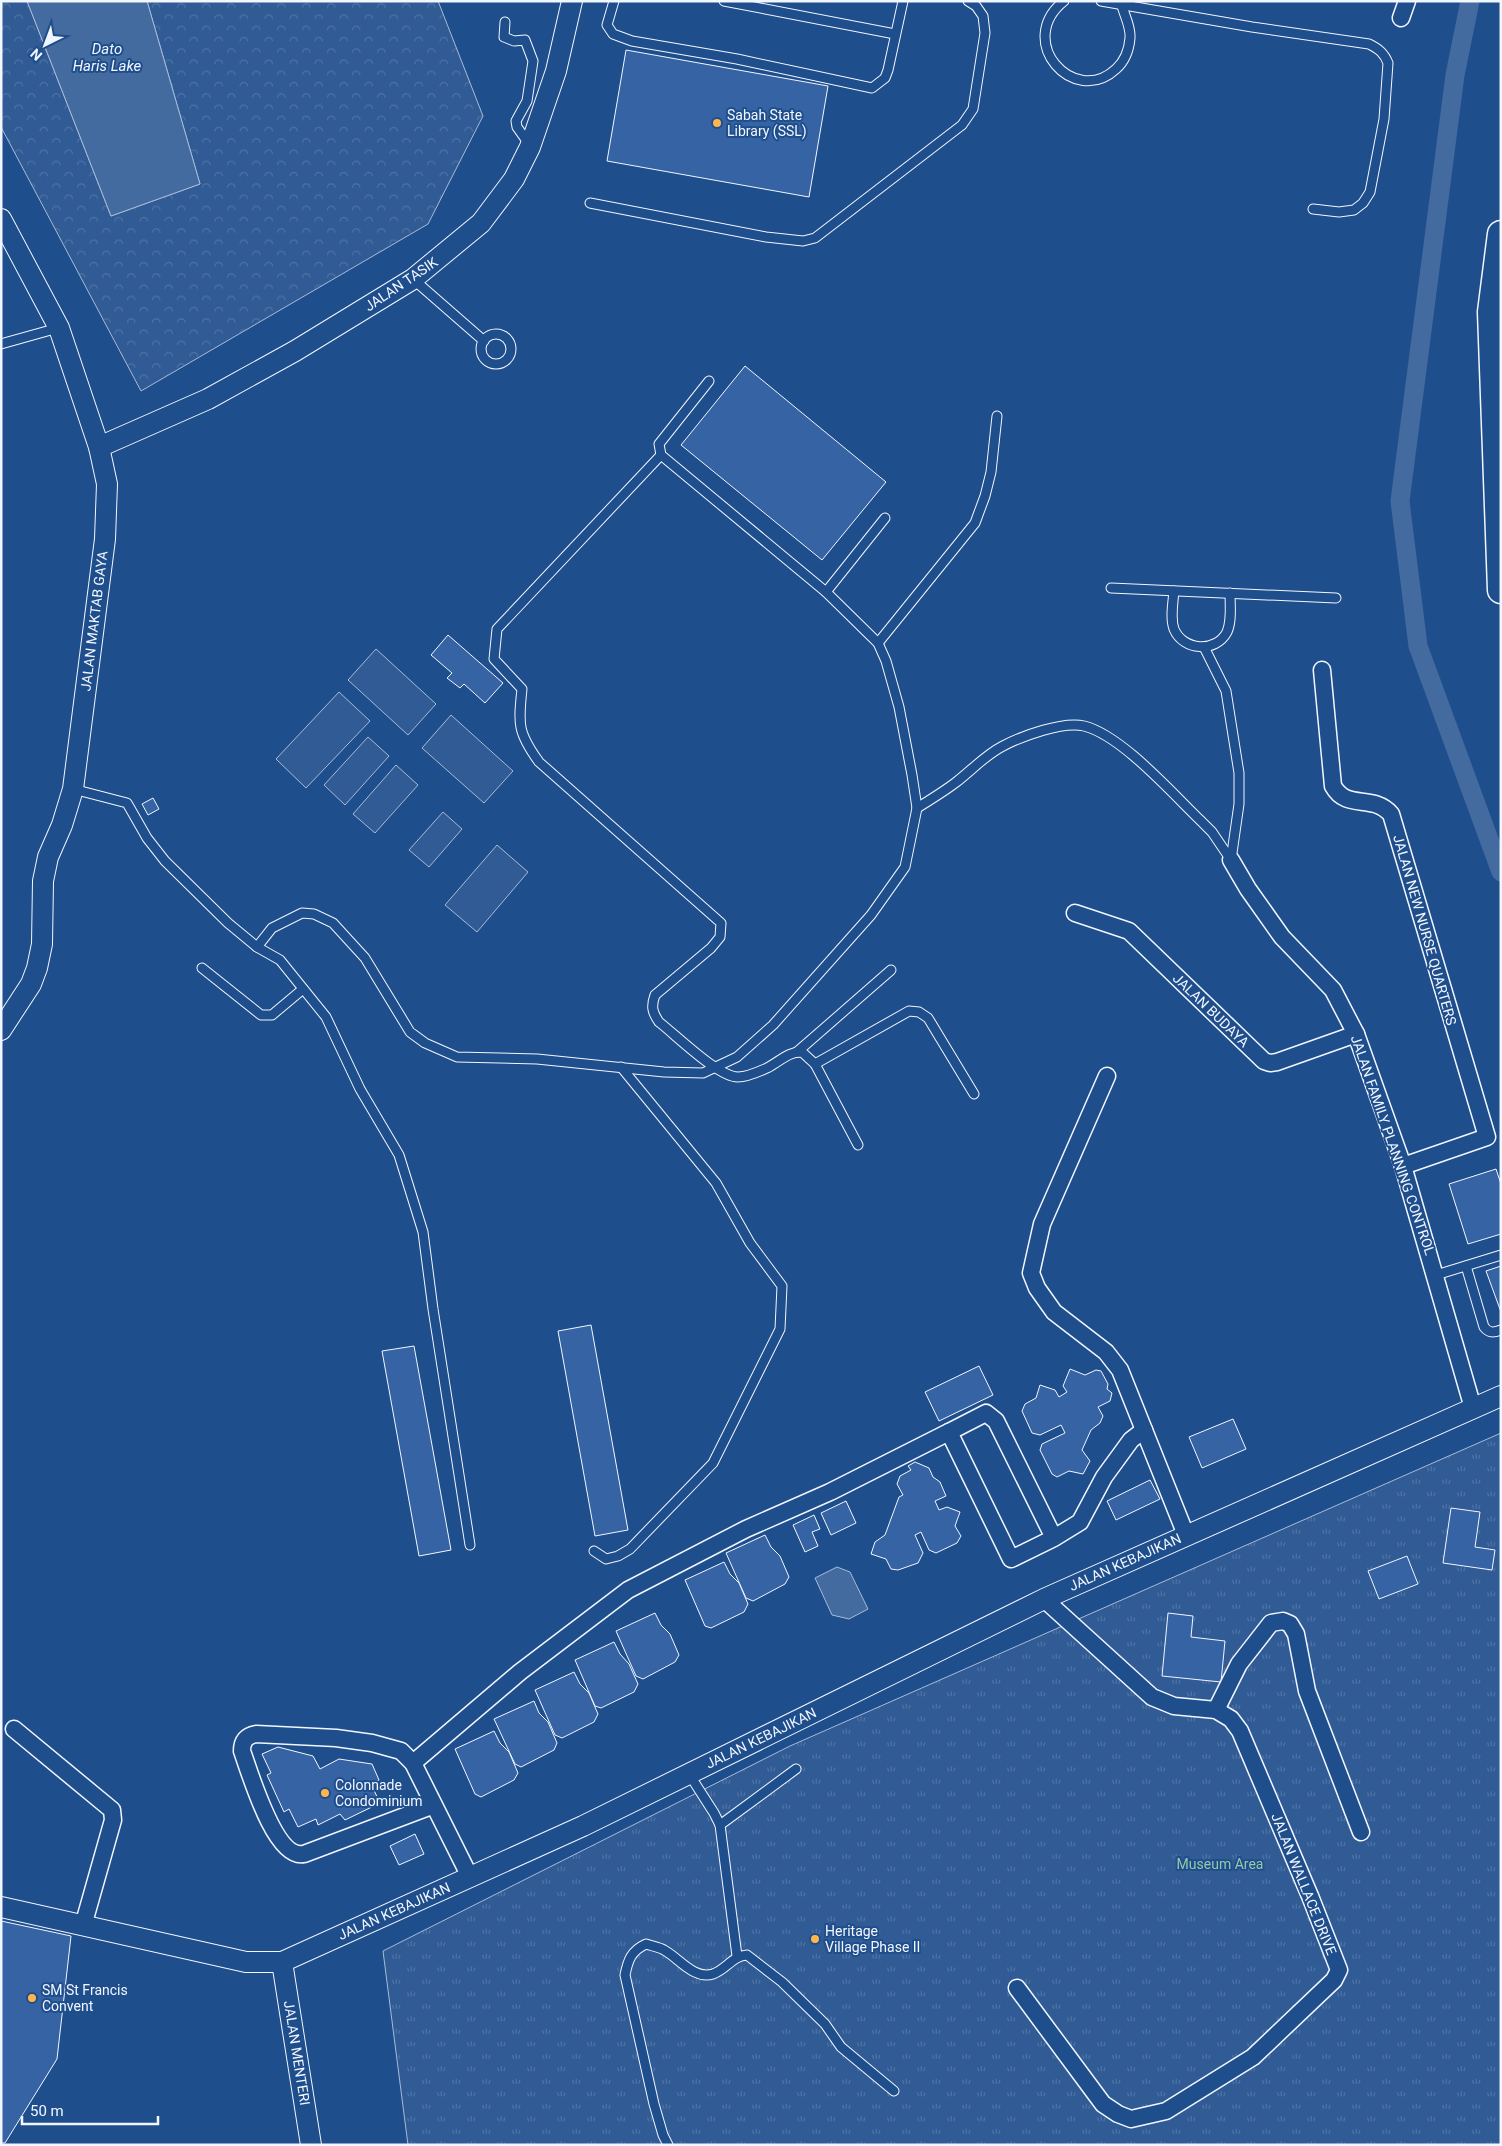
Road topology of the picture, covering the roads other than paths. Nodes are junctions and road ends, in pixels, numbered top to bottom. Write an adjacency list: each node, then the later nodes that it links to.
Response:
1 (572, 1): 13 (street, JALAN TASIK)
2 (614, 1): 12 (lane)
3 (724, 1): 12 (lane)
4 (903, 1): 12 (lane)
5 (968, 1): 14 (lane)
6 (1064, 1): 9 (lane)
7 (1102, 1): 9 (lane)
8 (1407, 1): 10 (street)
9 (1121, 4): 15 (lane)
10 (1401, 18)
11 (505, 22): 13 (lane)
12 (895, 34)
13 (530, 147): 18 (street, JALAN TASIK)
14 (590, 203)
15 (1313, 209)
16 (2, 224): 19 (street, JALAN MAKTAB GAYA)
17 (1501, 234): 24 (main road)
18 (413, 279): 20 (lane); 25 (street, JALAN TASIK)
19 (59, 328): 21 (lane); 25 (street, JALAN MAKTAB GAYA)
20 (484, 341)
21 (1, 344)
22 (710, 381): 26 (lane)
23 (997, 416): 34 (lane)
24 (1498, 443): 29 (main road)
25 (99, 447): 37 (street, JALAN MAKTAB GAYA)
26 (662, 455): 31 (lane); 50 (lane)
27 (884, 518): 31 (lane)
28 (1110, 588): 30 (lane)
29 (1501, 590)
30 (1174, 591): 32 (lane); 35 (lane)
31 (826, 592): 34 (lane)
32 (1230, 593): 33 (lane); 35 (lane)
33 (1336, 598)
34 (878, 643): 38 (lane)
35 (1204, 647): 39 (lane)
36 (1322, 670): 54 (street, JALAN NEW NURSE QUARTERS)
37 (73, 788): 41 (lane); 45 (street, JALAN MAKTAB GAYA)
38 (917, 808): 39 (lane, JALAN FAMILY PLANNING CONTROL); 50 (lane)
39 (1231, 860): 46 (street, JALAN FAMILY PLANNING CONTROL)
40 (1075, 913): 46 (street, JALAN BUDAYA)
41 (257, 947): 44 (lane); 49 (lane)
42 (202, 968): 44 (lane)
43 (891, 970): 47 (lane)
44 (303, 989): 65 (lane)
45 (1, 1030)
46 (1356, 1034): 54 (street, JALAN FAMILY PLANNING CONTROL)
47 (797, 1052): 48 (lane); 50 (lane)
48 (815, 1064): 52 (lane); 53 (lane)
49 (621, 1067): 50 (lane); 66 (lane)
50 (715, 1068)
51 (1107, 1076): 61 (street)
52 (974, 1094)
53 (858, 1145)
54 (1403, 1166): 57 (street, JALAN FAMILY PLANNING CONTROL)
55 (1501, 1255): 56 (lane)
56 (1466, 1266): 57 (lane); 58 (lane)
57 (1436, 1275): 60 (street, JALAN FAMILY PLANNING CONTROL)
58 (1501, 1330)
59 (1501, 1396): 60 (street, JALAN KEBAJIKAN)
60 (1474, 1408): 63 (street, JALAN KEBAJIKAN)
61 (1144, 1430): 63 (street); 64 (street)
62 (949, 1432): 64 (street); 64 (street); 70 (street)
63 (1186, 1535): 67 (street, JALAN KEBAJIKAN)
64 (1054, 1538)
65 (470, 1545)
66 (594, 1551)
67 (1044, 1599): 68 (street); 72 (street, JALAN KEBAJIKAN)
68 (1216, 1710): 75 (street); 81 (street, JALAN WALLACE DRIVE)
69 (14, 1728): 78 (street)
70 (413, 1762): 73 (street); 73 (street)
71 (796, 1769): 74 (lane)
72 (689, 1774): 74 (lane); 76 (street, JALAN KEBAJIKAN)
73 (434, 1805): 76 (street)
74 (720, 1825): 79 (lane)
75 (1361, 1832)
76 (470, 1877): 80 (street, JALAN KEBAJIKAN)
77 (1, 1907): 78 (street, JALAN KEBAJIKAN)
78 (83, 1926): 80 (street, JALAN KEBAJIKAN)
79 (737, 1956): 82 (lane); 84 (lane)
80 (282, 1962): 83 (street, JALAN MENTERI)
81 (1017, 1988)
82 (894, 2091)
83 (311, 2145)
84 (668, 2145)

